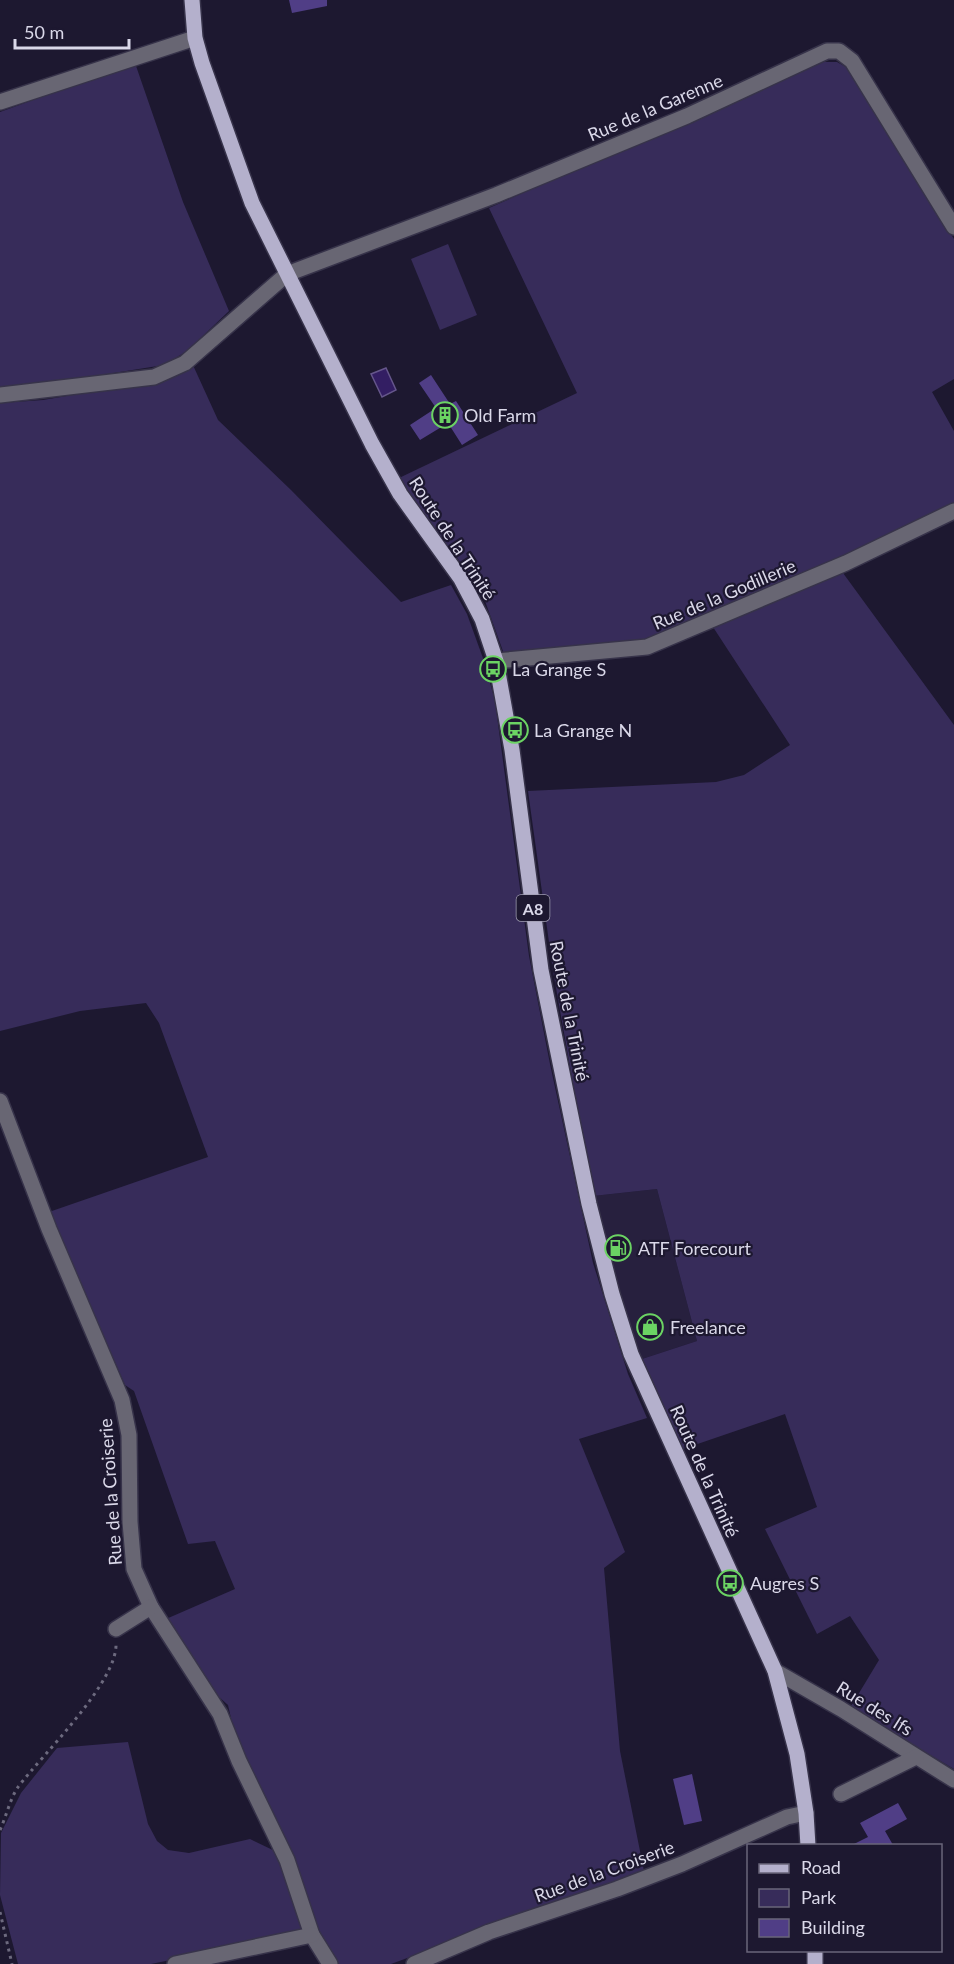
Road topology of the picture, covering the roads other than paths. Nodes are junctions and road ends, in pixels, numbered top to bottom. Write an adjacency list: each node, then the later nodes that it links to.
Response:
1 (192, 0): 2 (main road, Route de la Trinité / A8)
2 (195, 38): 3 (street); 5 (main road, Route de la Trinité / A8)
3 (0, 102)
4 (954, 227): 5 (street, Rue de la Garenne)
5 (287, 274): 6 (street); 8 (main road, Route de la Trinité / A8)
6 (0, 395)
7 (954, 511): 8 (street, Rue de la Godillerie)
8 (496, 661): 12 (main road, Route de la Trinité / A8)
9 (0, 1101): 10 (street, Rue de la Croiserie)
10 (151, 1607): 11 (street); 18 (street, Rue de la Croiserie)
11 (116, 1629)
12 (775, 1671): 13 (street, Rue des Ifs); 16 (main road, Route de la Trinité / A8)
13 (916, 1757): 14 (street, Rue des Ifs); 15 (street)
14 (954, 1780)
15 (841, 1794)
16 (806, 1813): 17 (main road, Route de la Trinité / A8); 21 (street, Rue de la Croiserie)
17 (808, 1844)
18 (312, 1935): 19 (street); 20 (street, Rue de la Croiserie)
19 (175, 1964)
20 (330, 1964)
21 (414, 1964)

